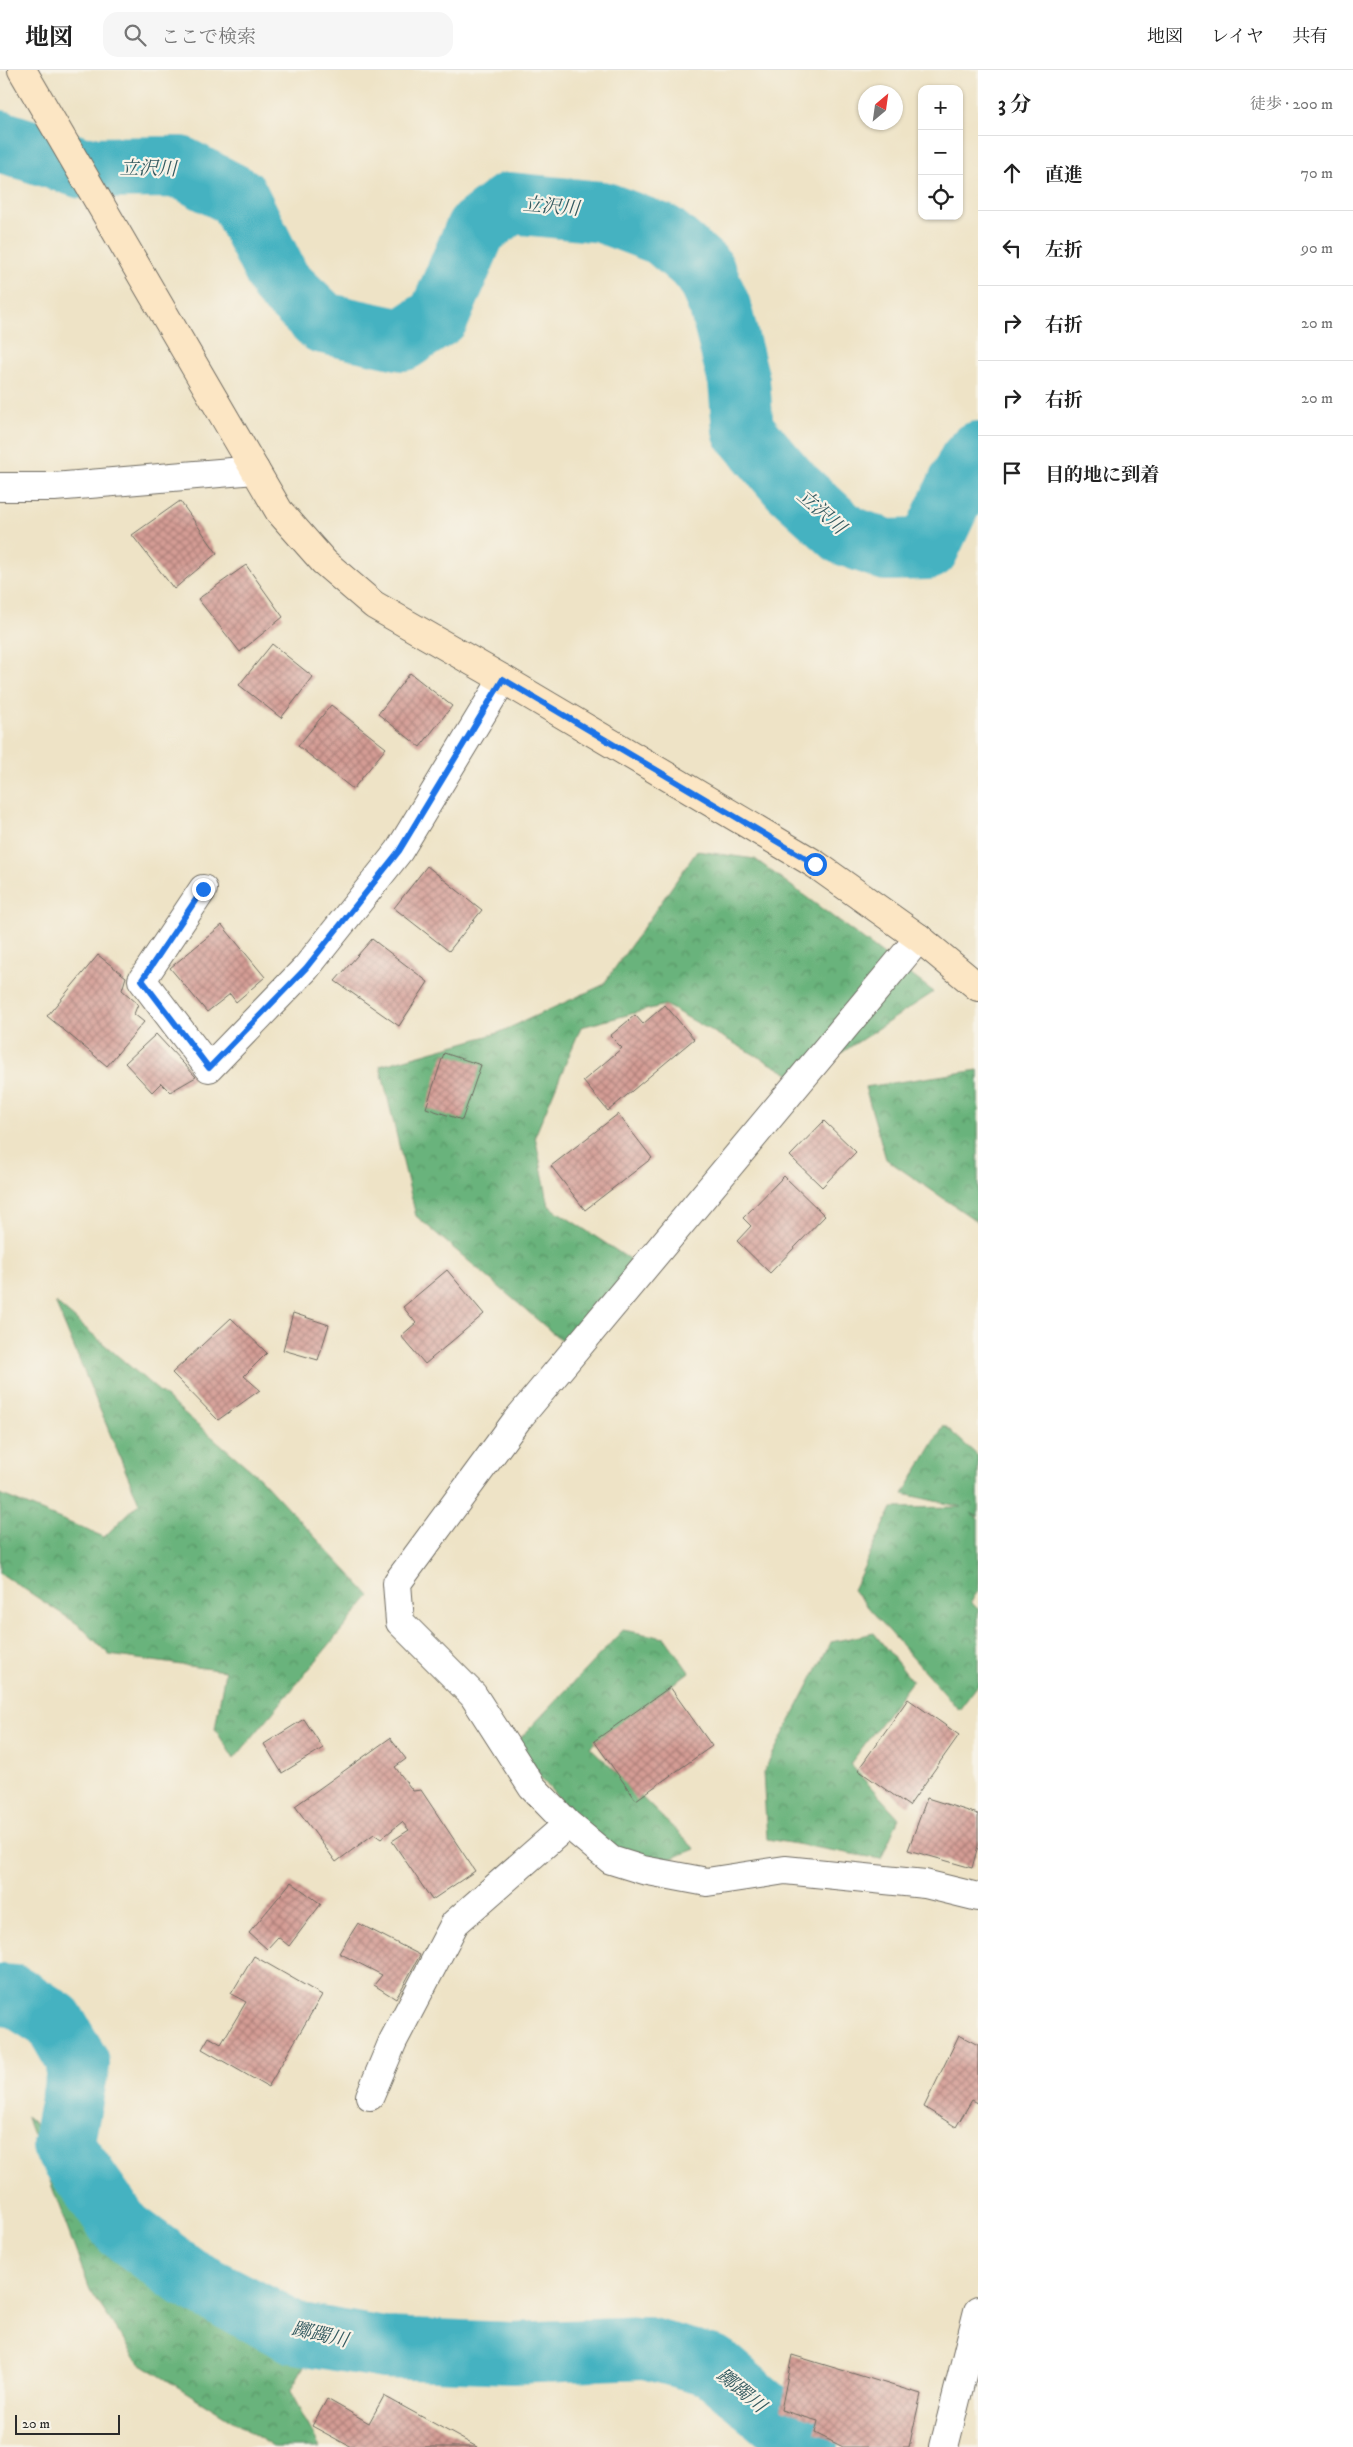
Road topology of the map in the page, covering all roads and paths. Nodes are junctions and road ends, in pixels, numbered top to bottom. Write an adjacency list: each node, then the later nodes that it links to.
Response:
1 (22, 70): 2 (street)
2 (255, 470): 3 (street); 4 (street)
3 (0, 488)
4 (503, 679): 5 (street); 6 (street)
5 (203, 889)
6 (919, 938): 7 (street); 8 (street)
7 (978, 987)
8 (568, 1824): 9 (street); 10 (street)
9 (978, 1897)
10 (370, 2096)
11 (978, 2312): 12 (street)
12 (944, 2447)

